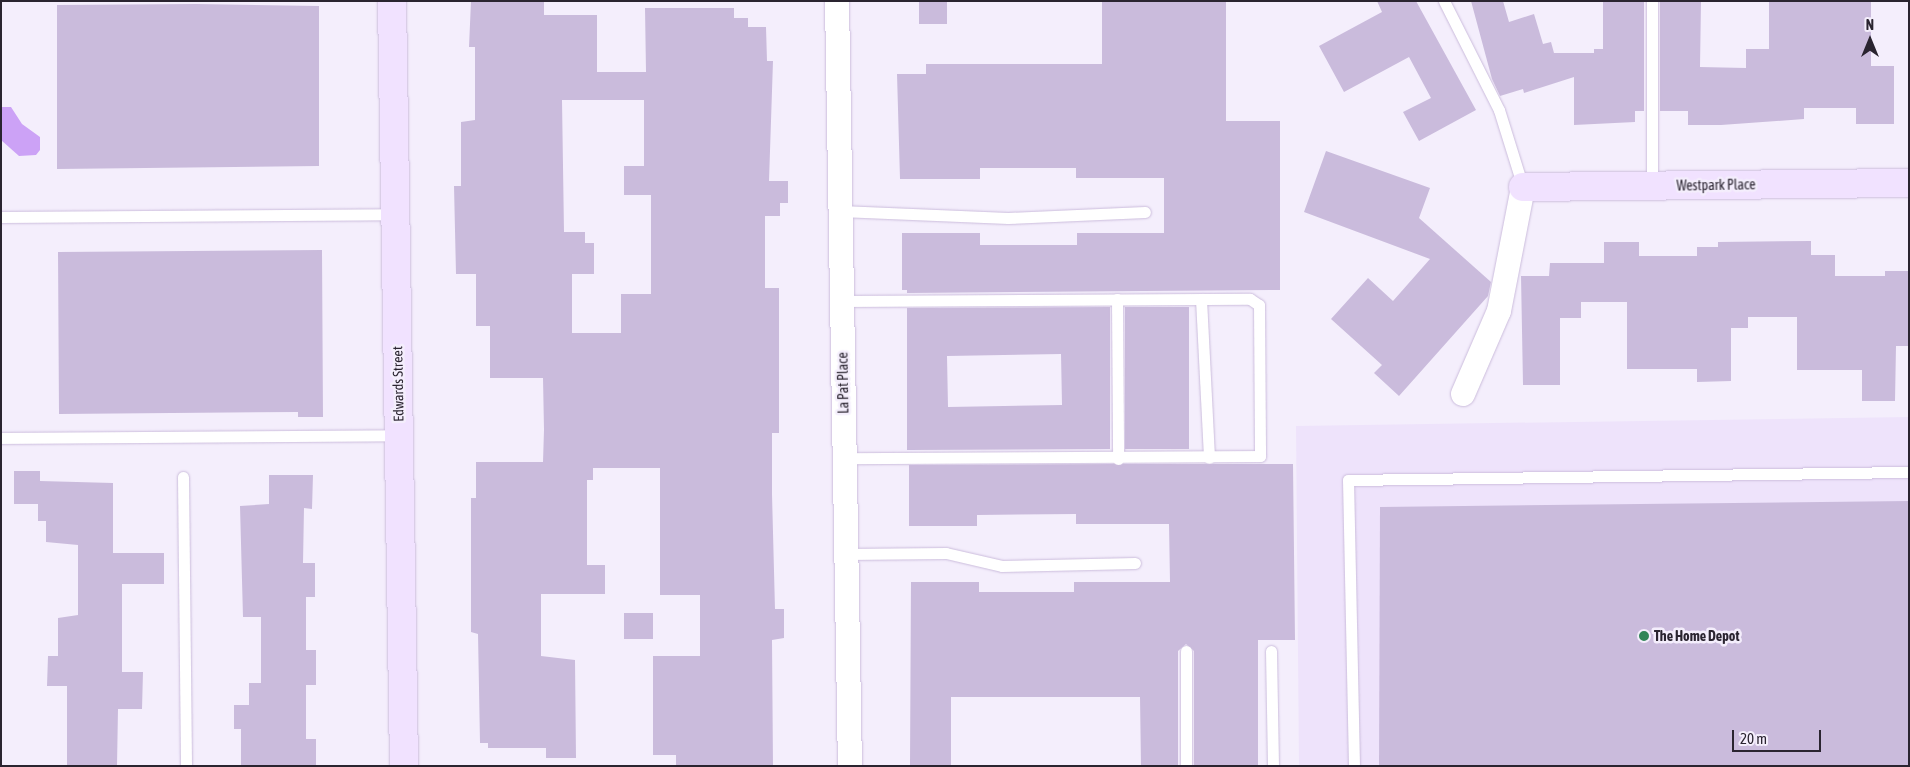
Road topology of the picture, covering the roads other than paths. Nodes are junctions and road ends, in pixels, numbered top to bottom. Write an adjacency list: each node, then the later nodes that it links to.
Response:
1 (392, 1): 10 (street, Edwards Street)
2 (837, 1): 8 (street, La Pat Place)
3 (1444, 1): 7 (lane)
4 (1652, 1): 6 (lane)
5 (1909, 183): 6 (street, Westpark Place)
6 (1652, 186): 7 (street, Westpark Place)
7 (1523, 187): 15 (street)
8 (840, 212): 9 (lane); 14 (street, La Pat Place)
9 (1145, 212)
10 (395, 214): 11 (lane); 16 (street, Edwards Street)
11 (1, 217)
12 (1117, 299): 13 (lane); 14 (lane); 20 (lane)
13 (1201, 299): 19 (lane); 19 (lane)
14 (842, 301): 18 (street, La Pat Place)
15 (1463, 394)
16 (398, 435): 17 (lane); 28 (street, Edwards Street)
17 (1, 438)
18 (845, 458): 20 (lane); 23 (street, La Pat Place)
19 (1209, 458): 20 (lane)
20 (1118, 459)
21 (1909, 472): 32 (lane)
22 (183, 477): 27 (lane)
23 (846, 554): 24 (lane); 29 (street, La Pat Place)
24 (1135, 563)
25 (1186, 651): 30 (lane)
26 (1271, 651): 31 (lane)
27 (186, 766)
28 (404, 766)
29 (850, 766)
30 (1186, 766)
31 (1273, 766)
32 (1354, 766)

